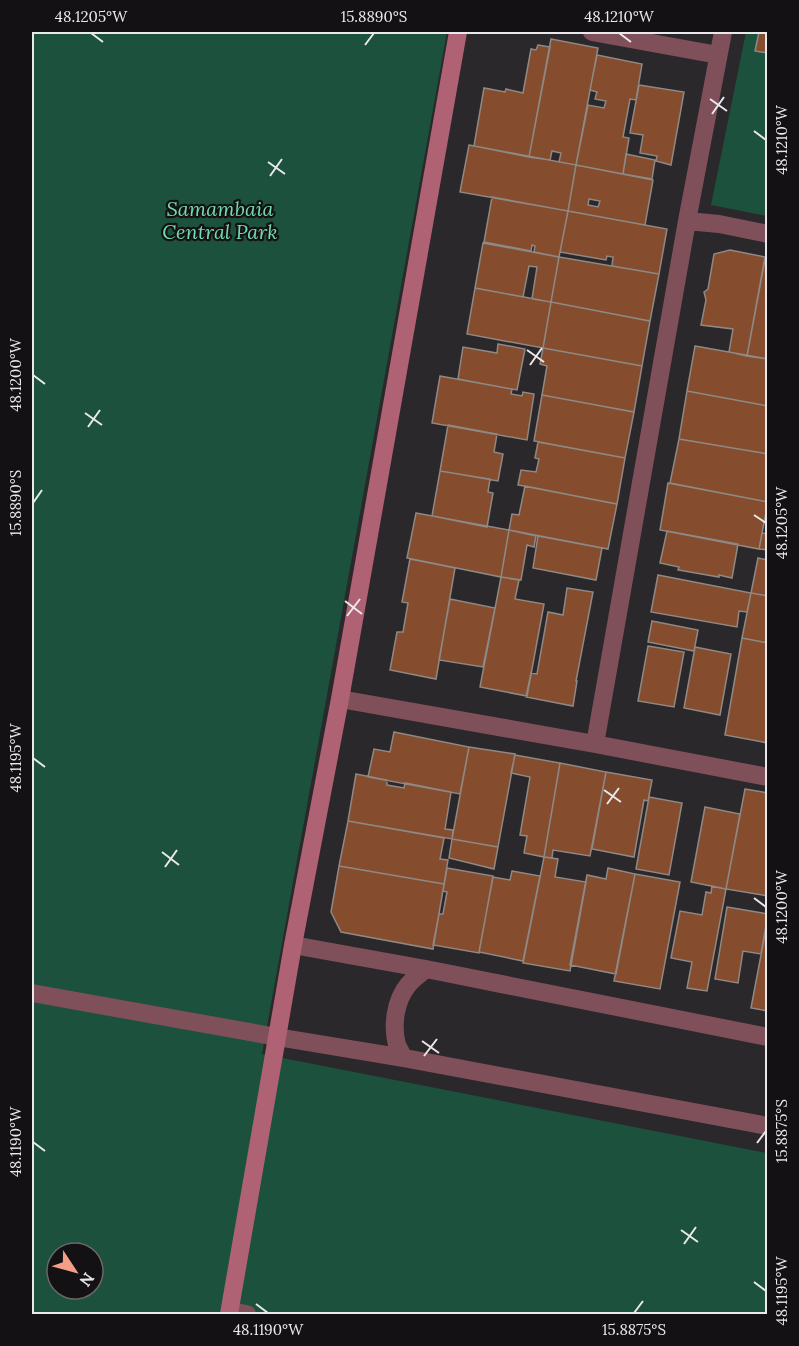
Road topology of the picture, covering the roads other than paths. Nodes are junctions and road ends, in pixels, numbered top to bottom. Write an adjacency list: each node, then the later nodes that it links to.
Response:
1 (458, 32): 7 (street)
2 (592, 32): 4 (street)
3 (723, 32): 4 (street)
4 (718, 55): 5 (street)
5 (687, 221): 6 (street); 8 (street)
6 (768, 234)
7 (340, 699): 8 (street); 10 (street)
8 (595, 744): 9 (street)
9 (768, 777)
10 (293, 945): 11 (street); 13 (street)
11 (426, 969): 14 (street); 15 (street)
12 (32, 993): 13 (street)
13 (277, 1037): 15 (street); 17 (street)
14 (768, 1037)
15 (404, 1058): 16 (street)
16 (768, 1126)
17 (235, 1313)

